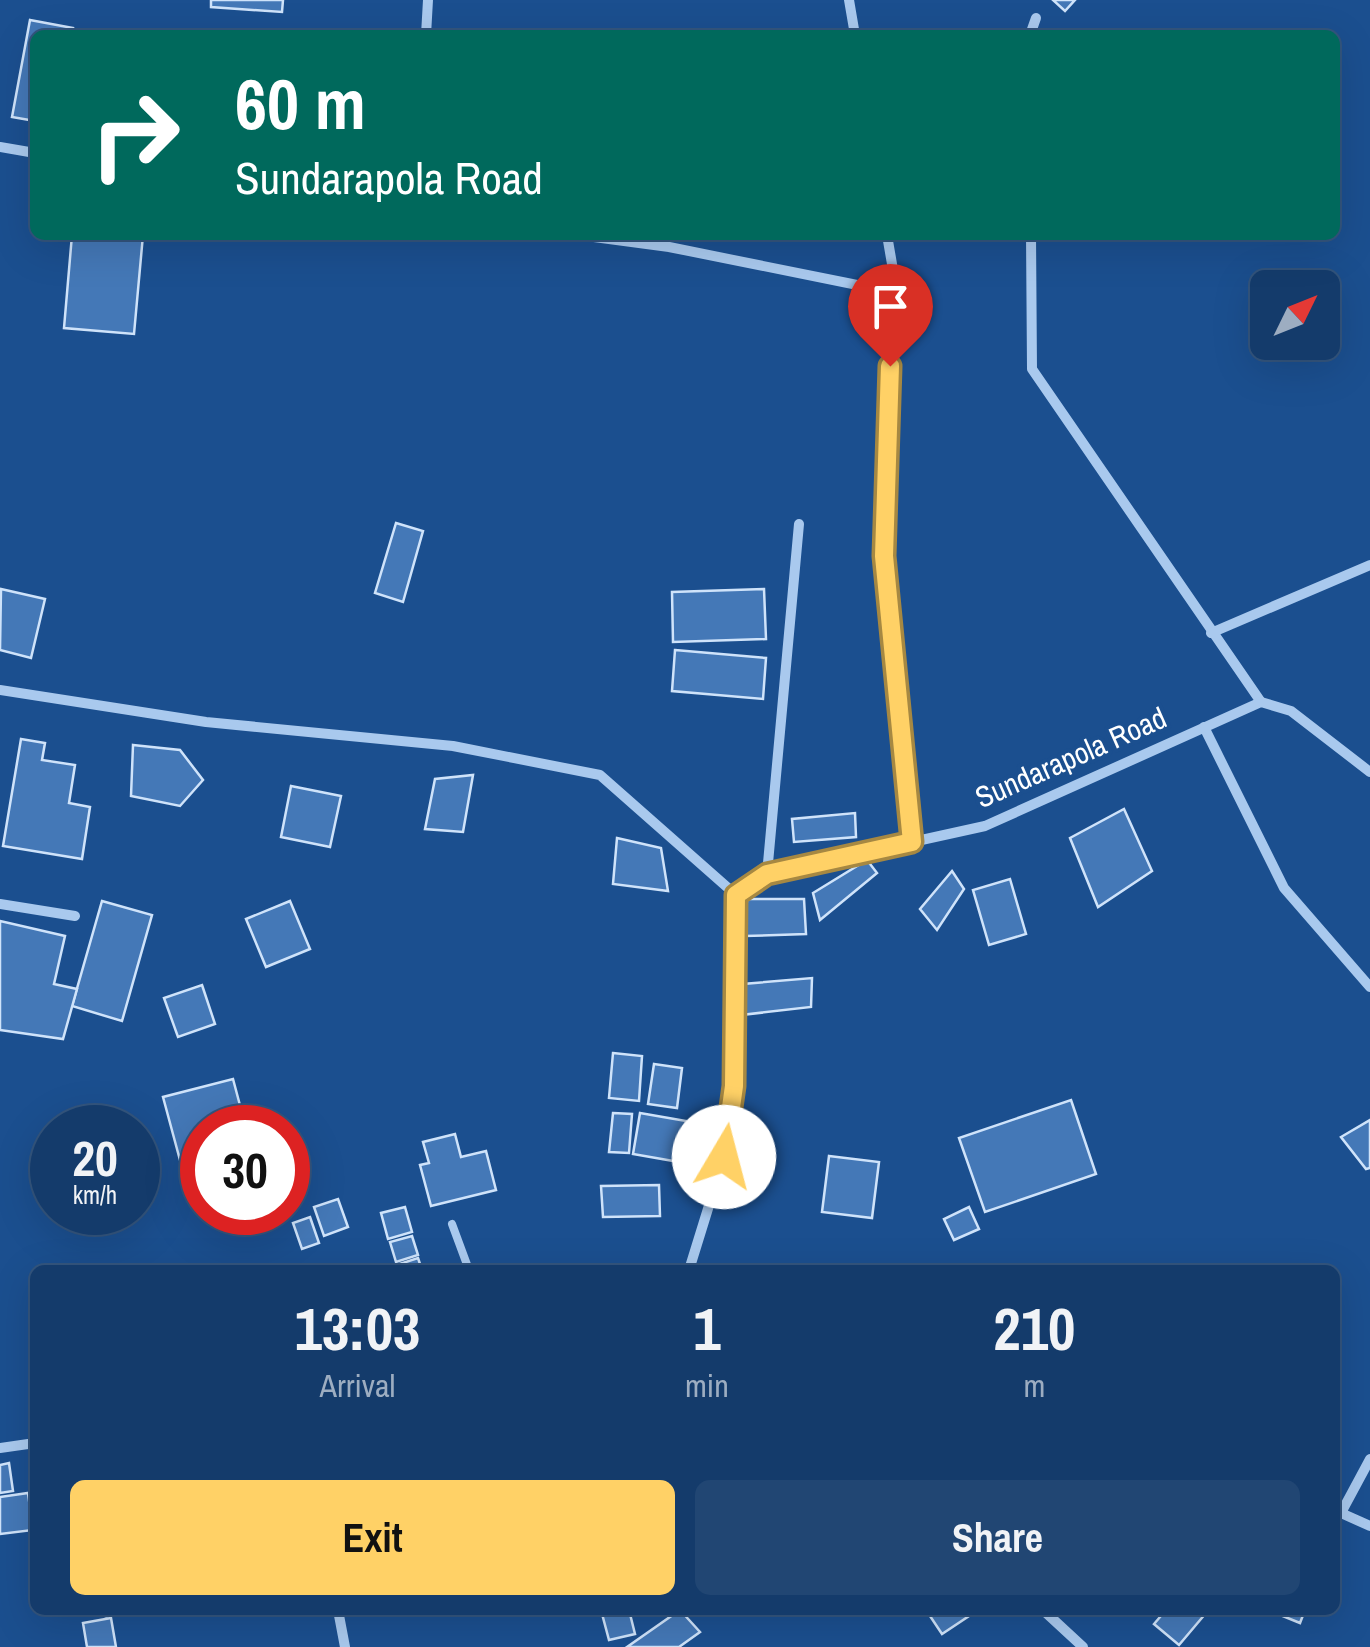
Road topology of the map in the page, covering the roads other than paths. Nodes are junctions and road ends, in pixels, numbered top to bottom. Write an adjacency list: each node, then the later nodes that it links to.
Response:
1 (428, 0): 4 (street)
2 (849, 0): 5 (street)
3 (1036, 18): 6 (street)
4 (426, 30)
5 (853, 30)
6 (1032, 30)
7 (0, 147): 8 (street)
8 (30, 152)
9 (617, 240): 12 (street)
10 (888, 240): 12 (street)
11 (1031, 240): 15 (street)
12 (896, 293): 20 (street)
13 (799, 524): 21 (street)
14 (1370, 565): 15 (street)
15 (1211, 633): 17 (street)
16 (0, 690): 22 (street)
17 (1262, 702): 18 (street, Sundarapola Road); 19 (street)
18 (1204, 727): 20 (street, Sundarapola Road); 25 (street)
19 (1370, 772)
20 (912, 842): 21 (street, Sundarapola Road)
21 (767, 874): 22 (street, Sundarapola Road)
22 (736, 895): 28 (street)
23 (0, 904): 24 (street)
24 (76, 916)
25 (1370, 987)
26 (452, 1224): 27 (lane)
27 (467, 1265)
28 (691, 1265)
29 (30, 1445): 30 (street)
30 (0, 1448)
31 (1370, 1459): 32 (street)
32 (1340, 1508)
33 (1340, 1512): 34 (street)
34 (1370, 1526)
35 (339, 1615): 37 (street)
36 (1048, 1615): 38 (street)
37 (345, 1647)
38 (1083, 1647)

